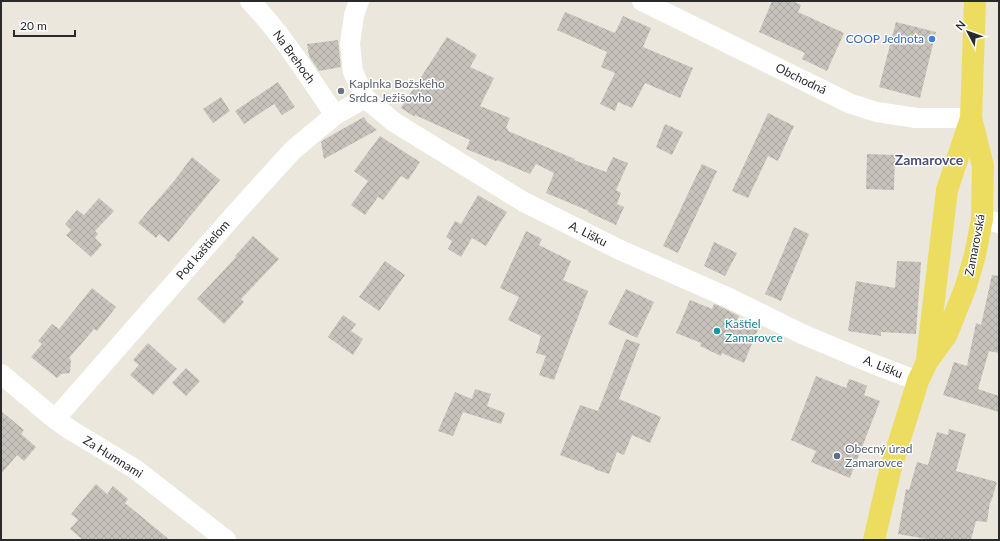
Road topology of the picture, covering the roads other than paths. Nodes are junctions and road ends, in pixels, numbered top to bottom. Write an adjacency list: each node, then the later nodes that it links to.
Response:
1 (250, 1): 6 (street, Na Brehoch)
2 (359, 1): 5 (street, A. Lišku)
3 (642, 1): 7 (street, Obchodná)
4 (975, 1): 7 (main road, Zamarovská)
5 (365, 98): 6 (street, Pod kaštieľom); 11 (street, A. Lišku)
6 (335, 115): 12 (street, Pod kaštieľom)
7 (971, 118): 8 (main road, Zamarovská); 9 (main road, Zamarovská)
8 (990, 221): 9 (main road, Zamarovská)
9 (927, 362): 11 (main road, Zamarovská)
10 (1, 374): 12 (street, Za Humnami)
11 (918, 381): 14 (main road, Zamarovská)
12 (55, 419): 13 (street, Za Humnami)
13 (226, 540)
14 (874, 540)

